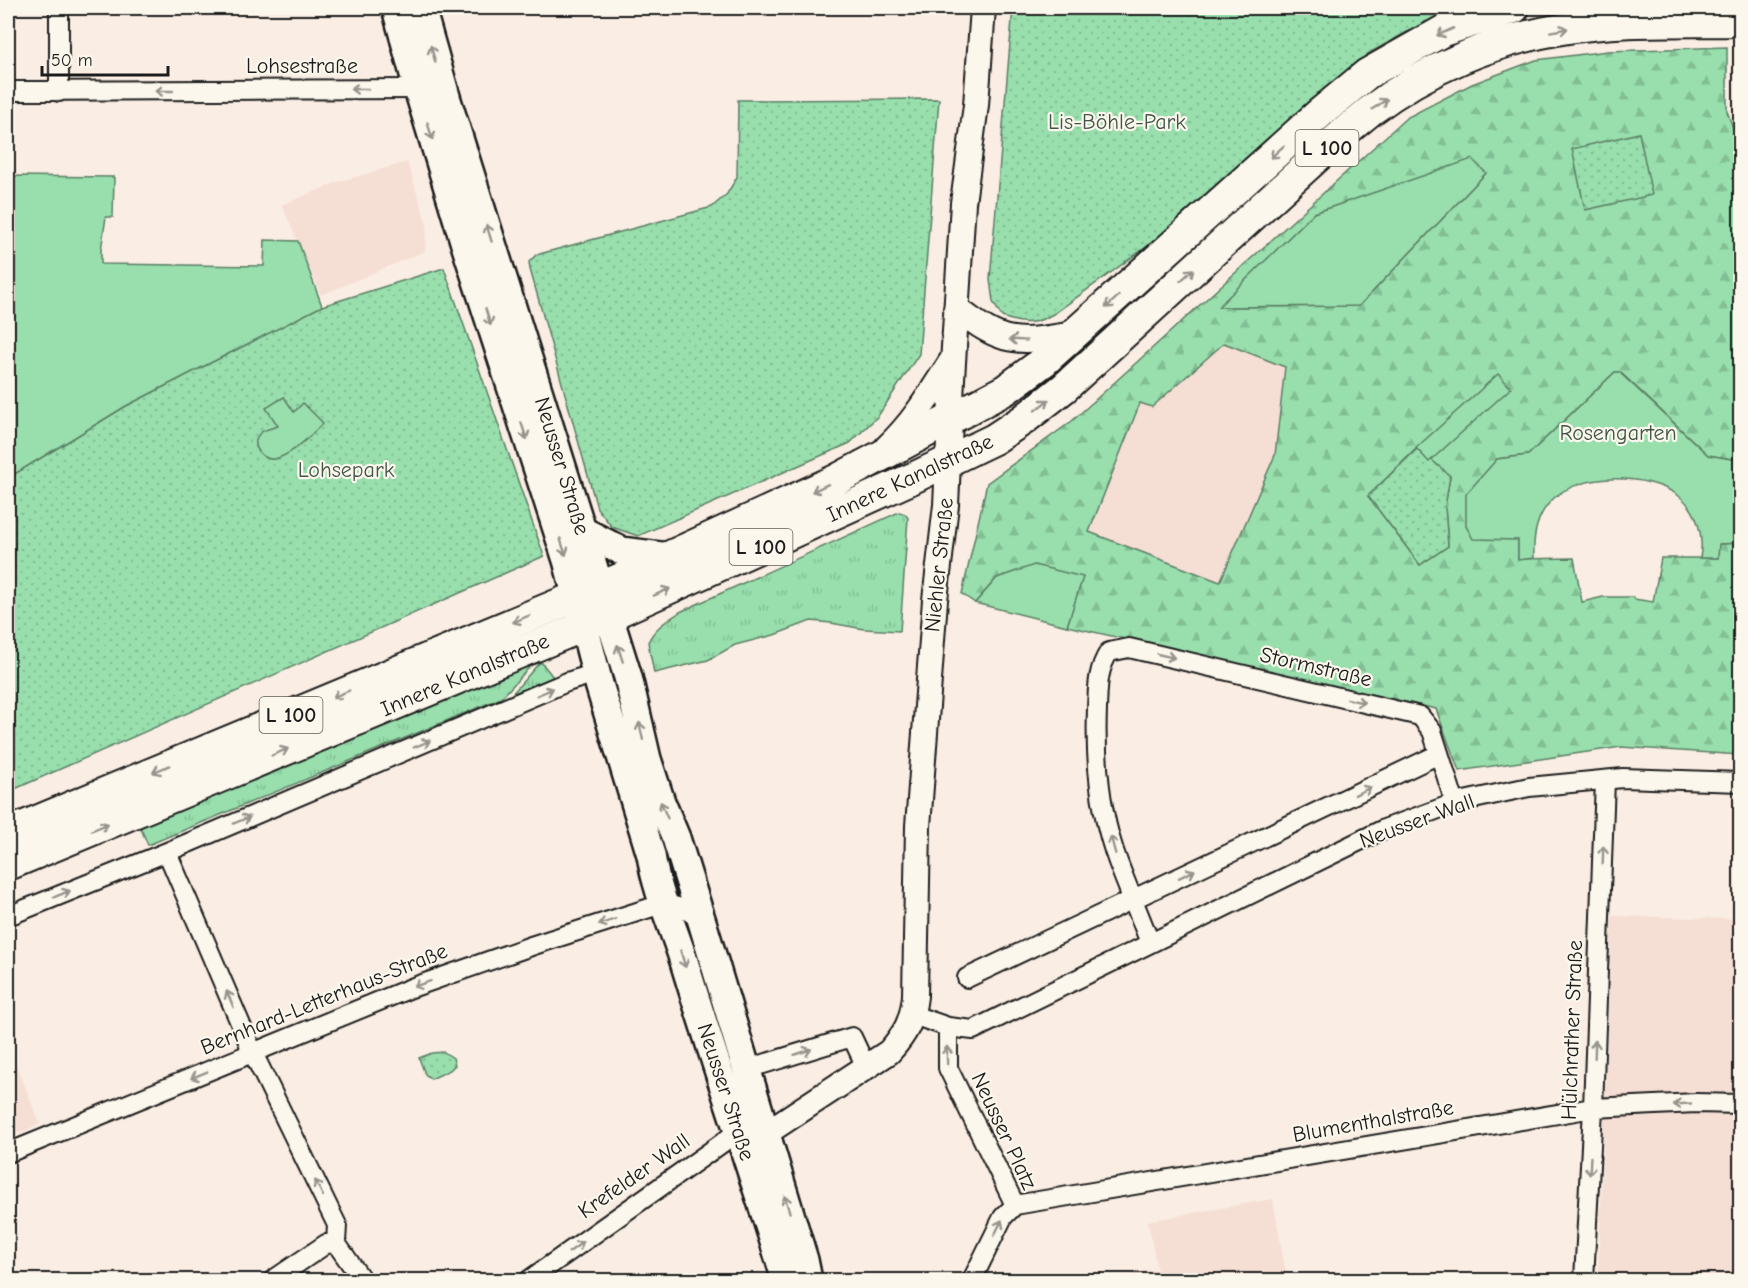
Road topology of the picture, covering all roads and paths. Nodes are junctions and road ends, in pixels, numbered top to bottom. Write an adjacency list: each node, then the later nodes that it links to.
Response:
1 (59, 8): 9 (street)
2 (396, 8): 7 (main road, Neusser Straße)
3 (421, 8): 10 (main road, Neusser Straße, one-way to 3)
4 (983, 8): 11 (street, Niehler Straße)
5 (1514, 8): 12 (main road, Innere Kanalstraße / L 100, one-way to 12)
6 (1740, 21): 17 (main road, Innere Kanalstraße / L 100, one-way to 6)
7 (418, 89): 9 (street, Lohsestraße, one-way to 9); 10 (main road); 14 (main road, Neusser Straße, one-way to 14)
8 (8, 91): 9 (street, Lohsestraße)
9 (59, 92)
10 (447, 100): 14 (main road, Neusser Straße, one-way to 10)
11 (956, 308): 12 (street, one-way to 11); 13 (street, Niehler Straße)
12 (1076, 334): 15 (main road, Innere Kanalstraße / L 100)
13 (953, 358): 15 (street, Niehler Straße); 16 (street)
14 (519, 372): 18 (main road, Neusser Straße); 20 (main road, Neusser Straße, one-way to 20)
15 (950, 421): 16 (main road, Innere Kanalstraße / L 100); 17 (street, Niehler Straße)
16 (872, 461): 19 (main road, Innere Kanalstraße / L 100, one-way to 19)
17 (948, 462): 21 (main road, Innere Kanalstraße / L 100, one-way to 17); 38 (street, Niehler Straße)
18 (582, 530): 19 (main road); 20 (main road, Neusser Straße)
19 (669, 557): 20 (main road, Innere Kanalstraße / L 100)
20 (587, 592): 21 (main road, Neusser Straße); 27 (main road, Innere Kanalstraße / L 100, one-way to 27)
21 (596, 621): 22 (main road, Neusser Straße); 28 (main road, Neusser Straße, one-way to 21); 31 (main road, Innere Kanalstraße / L 100, one-way to 21)
22 (596, 673): 29 (street, Innere Kanalstraße, one-way to 22); 30 (main road, Neusser Straße)
23 (1439, 754): 26 (street, Stormstraße); 32 (street, Neusser Wall, one-way to 23); 32 (street, Stormstraße, one-way to 23)
24 (1605, 780): 25 (street, Neusser Wall); 26 (street, Neusser Wall); 45 (street, Hülchrather Straße, one-way to 24)
25 (1740, 782)
26 (1455, 802): 36 (street, Neusser Wall)
27 (8, 833)
28 (679, 849): 30 (main road); 35 (main road, Neusser Straße)
29 (167, 852): 34 (street, Innere Kanalstraße, one-way to 29); 40 (street, one-way to 29)
30 (651, 855): 33 (main road, Neusser Straße)
31 (8, 866)
32 (1134, 899): 36 (street); 37 (street, Neusser Wall)
33 (662, 904): 35 (street); 40 (street, Bernhard-Letterhaus-Straße, one-way to 40); 46 (main road, Neusser Straße, one-way to 46)
34 (8, 916)
35 (703, 925): 42 (main road, Neusser Straße)
36 (1150, 943): 39 (street, Neusser Wall)
37 (968, 978)
38 (913, 1015): 39 (street, Neusser Wall); 41 (street)
39 (948, 1027): 50 (street, Neusser Platz, one-way to 39)
40 (253, 1053): 48 (street, Bernhard-Letterhaus-Straße, one-way to 48); 51 (street, one-way to 40)
41 (866, 1067): 42 (street, one-way to 41); 47 (street)
42 (747, 1069): 43 (main road, Neusser Straße)
43 (756, 1100): 46 (street, Krefelder Wall); 47 (main road, Neusser Straße)
44 (1740, 1104): 45 (street, Blumenthalstraße, one-way to 45)
45 (1593, 1108): 50 (street, Blumenthalstraße); 58 (street, Hülchrather Straße, one-way to 58)
46 (738, 1131): 49 (main road, Neusser Straße); 54 (street, Krefelder Wall, one-way to 46)
47 (766, 1133): 49 (street); 56 (main road, Neusser Straße, one-way to 47)
48 (8, 1153)
49 (748, 1158): 55 (main road, Neusser Straße)
50 (1015, 1205): 57 (street, Neusser Platz, one-way to 50)
51 (336, 1243): 52 (street); 53 (street)
52 (273, 1281)
53 (362, 1281)
54 (529, 1281)
55 (786, 1281)
56 (808, 1281)
57 (972, 1281)
58 (1584, 1281)

